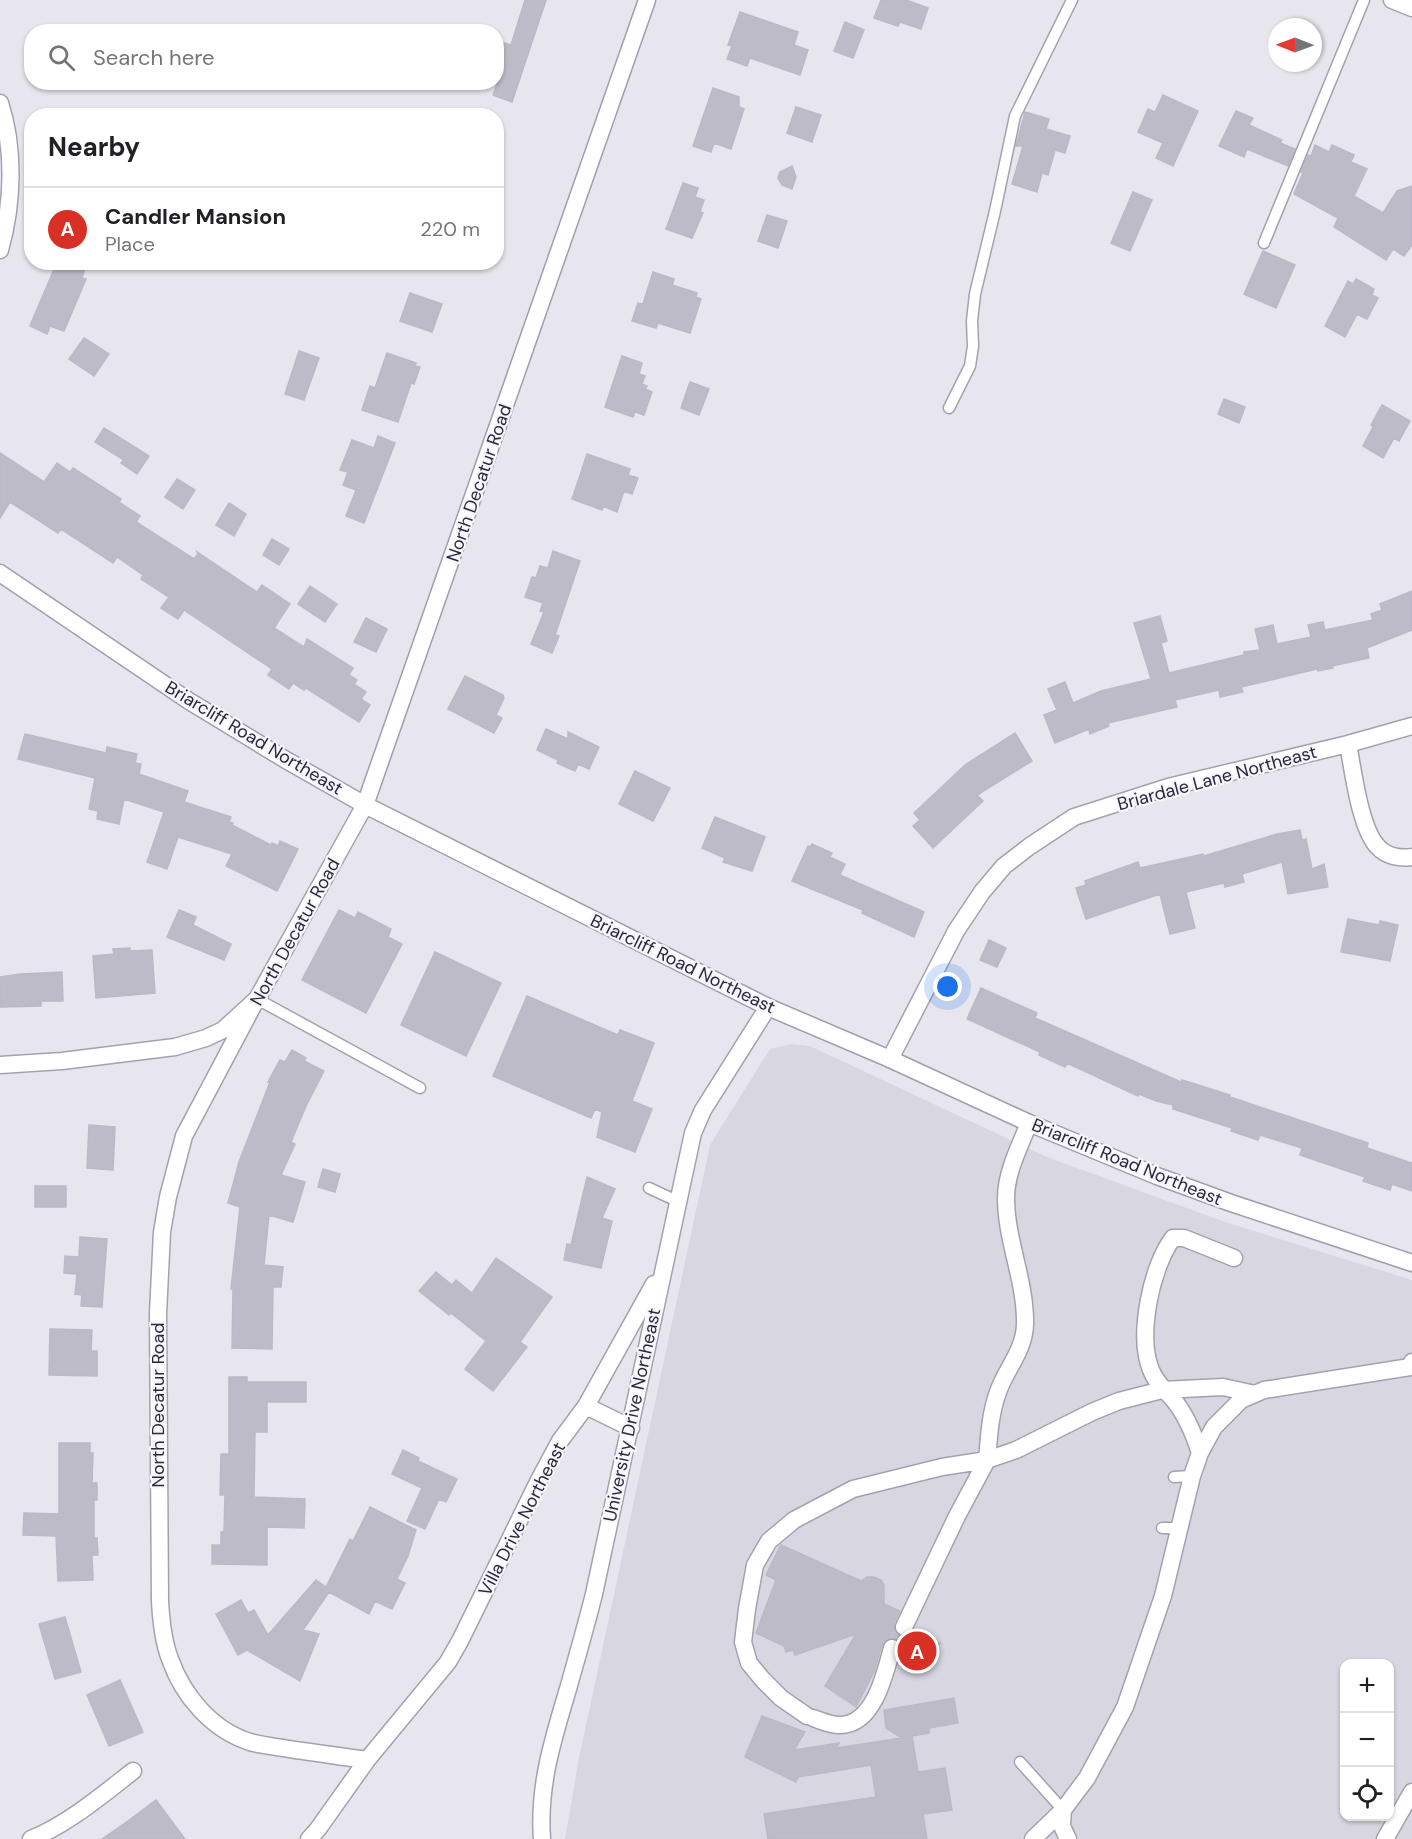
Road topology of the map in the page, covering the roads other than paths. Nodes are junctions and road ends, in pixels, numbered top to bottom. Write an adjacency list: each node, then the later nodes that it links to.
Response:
1 (647, 0): 13 (street, North Decatur Road)
2 (1072, 0): 9 (lane)
3 (1364, 0): 7 (lane)
4 (1392, 0): 5 (street)
5 (1412, 8)
6 (0, 103): 8 (street)
7 (1264, 243)
8 (0, 250)
9 (949, 408)
10 (0, 573): 13 (street, Briarcliff Road Northeast)
11 (1412, 726): 12 (street, Briardale Lane Northeast)
12 (1348, 744): 14 (street); 17 (street, Briardale Lane Northeast)
13 (365, 805): 15 (street, North Decatur Road); 16 (street, Briarcliff Road Northeast)
14 (1412, 857)
15 (257, 999): 18 (street); 19 (lane); 39 (street, North Decatur Road)
16 (768, 1007): 17 (street, Briarcliff Road Northeast); 22 (street, University Drive Northeast)
17 (890, 1059): 20 (street, Briarcliff Road Northeast)
18 (0, 1065)
19 (420, 1088)
20 (1029, 1124): 24 (street, Briarcliff Road Northeast); 32 (street)
21 (649, 1188): 22 (lane)
22 (677, 1201): 25 (street, University Drive Northeast)
23 (1234, 1258): 27 (street)
24 (1412, 1263)
25 (663, 1268): 29 (street, Villa Drive Northeast); 30 (street, University Drive Northeast)
26 (1411, 1366): 28 (street)
27 (1162, 1390): 28 (street); 31 (street); 32 (street)
28 (1255, 1394): 31 (street)
29 (586, 1406): 30 (street); 39 (street, Villa Drive Northeast)
30 (631, 1428): 46 (street, University Drive Northeast)
31 (1200, 1453): 33 (street)
32 (987, 1460): 37 (street); 38 (street)
33 (1192, 1476): 34 (lane); 36 (street)
34 (1174, 1477)
35 (1162, 1528): 36 (lane)
36 (1180, 1528): 43 (street)
37 (904, 1627)
38 (892, 1648)
39 (367, 1760): 45 (street, Villa Drive Northeast)
40 (1020, 1762): 43 (lane)
41 (133, 1772): 44 (street)
42 (1412, 1792): 49 (street)
43 (1063, 1810): 47 (street); 48 (street)
44 (31, 1839)
45 (309, 1839)
46 (542, 1839)
47 (1033, 1839)
48 (1068, 1839)
49 (1385, 1839)

